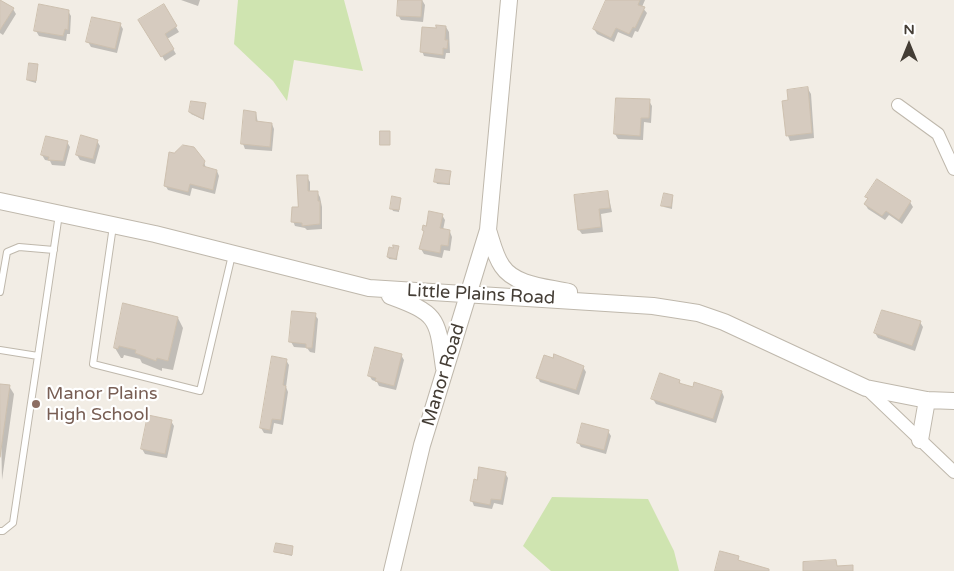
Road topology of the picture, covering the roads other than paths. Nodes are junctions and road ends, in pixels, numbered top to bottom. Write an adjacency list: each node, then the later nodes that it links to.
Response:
1 (509, 0): 7 (street, Manor Road)
2 (898, 105): 3 (street)
3 (954, 169)
4 (0, 200): 5 (street, Little Plains Road)
5 (60, 212): 6 (street, Little Plains Road); 8 (lane)
6 (113, 225): 9 (street, Little Plains Road); 9 (lane)
7 (488, 230): 12 (street, Manor Road); 13 (street)
8 (54, 250): 11 (lane); 15 (lane)
9 (233, 254): 10 (street, Little Plains Road)
10 (370, 288): 12 (street, Little Plains Road); 16 (street)
11 (0, 292)
12 (470, 294): 13 (street, Little Plains Road); 16 (street, Manor Road)
13 (607, 303): 17 (street, Little Plains Road)
14 (0, 350): 15 (lane)
15 (38, 356): 22 (lane)
16 (445, 373): 23 (street, Manor Road)
17 (866, 388): 18 (street, Little Plains Road); 20 (street)
18 (927, 400): 19 (street, Little Plains Road); 20 (street)
19 (954, 401)
20 (920, 440): 21 (street)
21 (954, 472)
22 (0, 531)
23 (392, 571)

